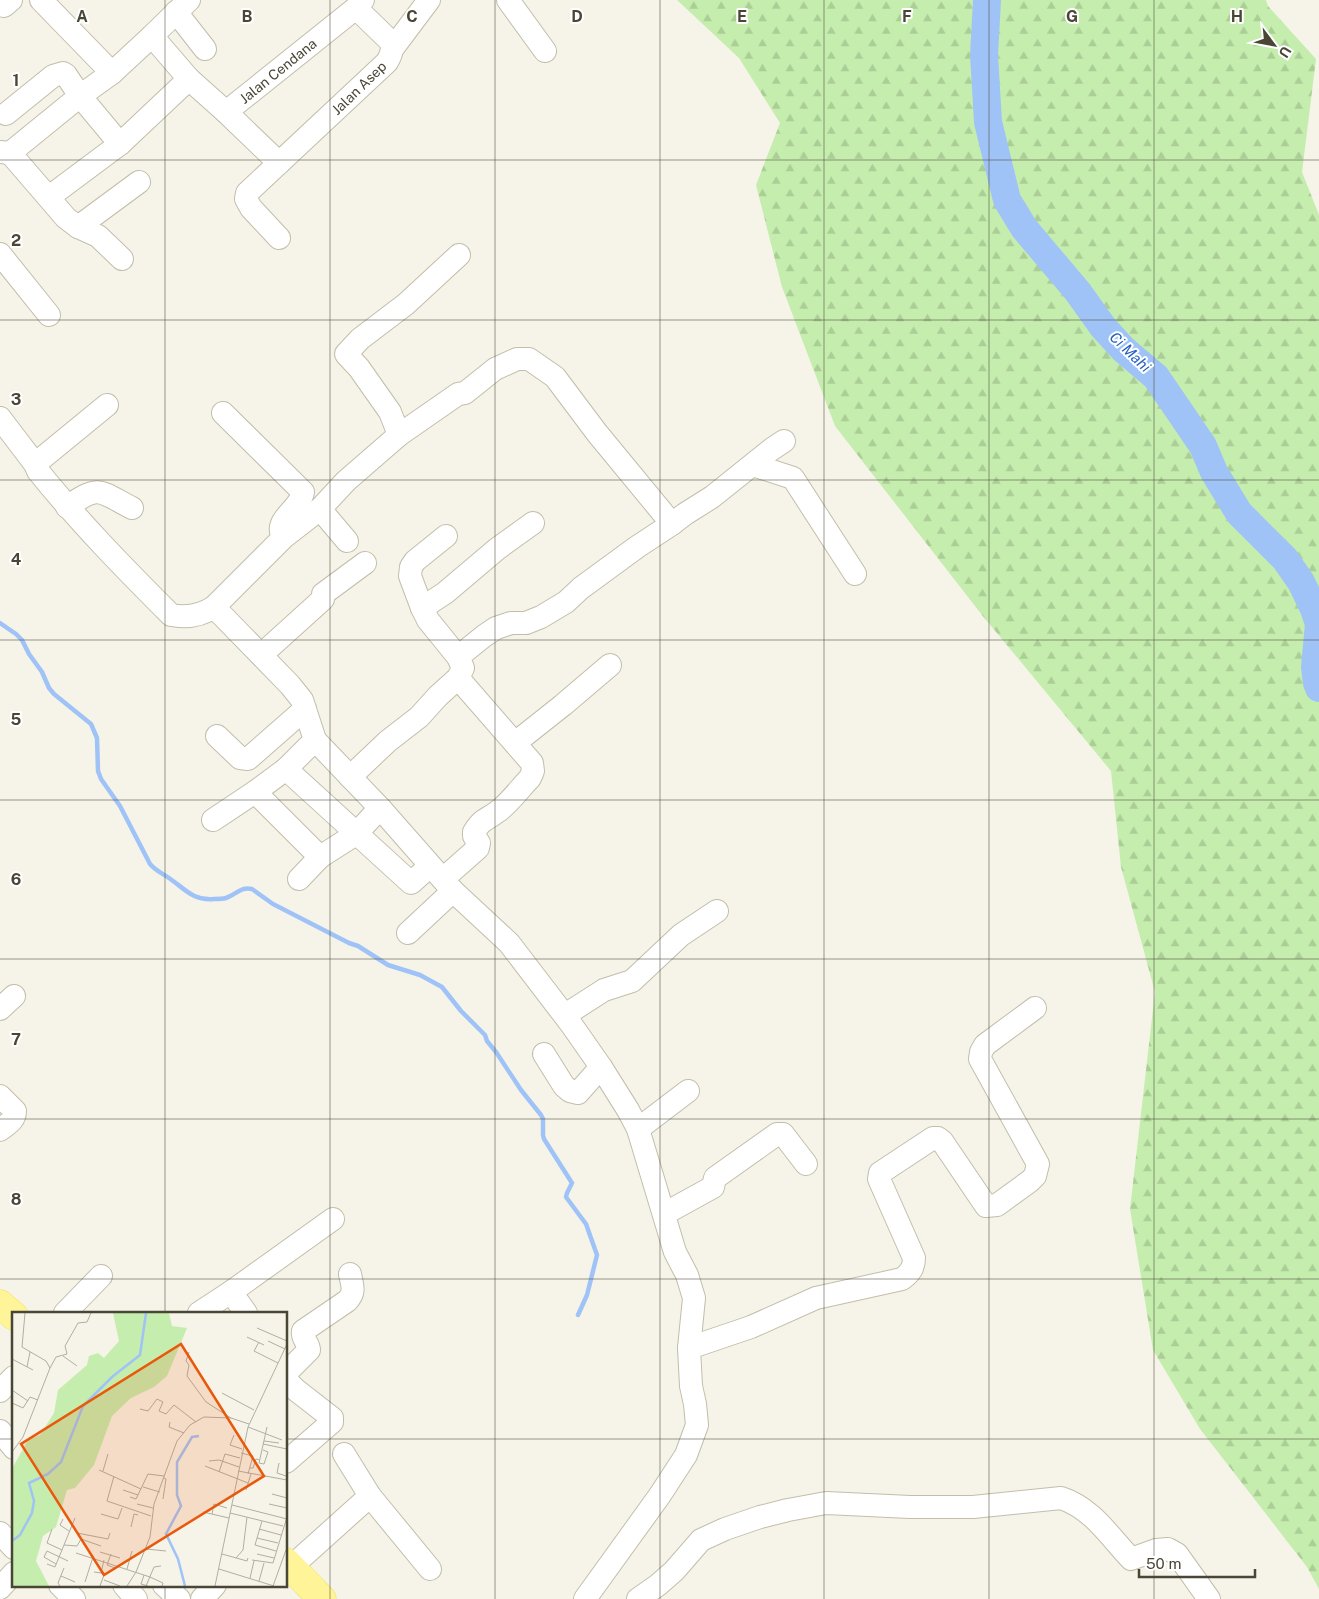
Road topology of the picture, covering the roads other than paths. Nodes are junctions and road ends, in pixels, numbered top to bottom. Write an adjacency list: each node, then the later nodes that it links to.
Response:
1 (11, 0): 5 (street)
2 (41, 0): 12 (street)
3 (429, 0): 9 (street)
4 (508, 0): 11 (street)
5 (0, 1)
6 (360, 4): 9 (street, Jalan Asep); 15 (street, Jalan Cendana)
7 (181, 5): 8 (street); 10 (street)
8 (152, 36): 12 (street); 13 (street, Jalan Cendana)
9 (393, 48): 19 (street, Jalan Asep)
10 (205, 49)
11 (545, 51)
12 (112, 73): 14 (street)
13 (189, 79): 15 (street, Jalan Cendana); 17 (street)
14 (80, 96): 16 (street); 17 (street); 18 (street)
15 (226, 112): 19 (street)
16 (6, 114)
17 (120, 144): 21 (street)
18 (5, 153): 21 (street)
19 (279, 163): 23 (street, Jalan Asep)
20 (139, 182): 22 (street)
21 (49, 197): 22 (street)
22 (78, 227): 26 (street)
23 (279, 238)
24 (0, 254): 27 (street)
25 (459, 255): 31 (street)
26 (122, 258)
27 (49, 315)
28 (107, 406): 33 (street)
29 (223, 413): 41 (street)
30 (1, 420): 33 (street)
31 (399, 435): 37 (street); 39 (street)
32 (784, 441): 34 (street)
33 (35, 464): 35 (street)
34 (753, 465): 39 (street); 44 (street)
35 (67, 507): 36 (street); 45 (street)
36 (132, 508)
37 (320, 509): 41 (street); 42 (street)
38 (534, 523): 46 (street)
39 (672, 524): 49 (street)
40 (446, 536): 46 (street)
41 (284, 537): 45 (street)
42 (347, 541)
43 (365, 563): 47 (street)
44 (855, 574)
45 (214, 606): 47 (street)
46 (422, 608): 49 (street)
47 (261, 655): 50 (street)
48 (610, 665): 53 (street)
49 (458, 668): 53 (street); 55 (street)
50 (305, 709): 51 (street); 52 (street)
51 (217, 736)
52 (315, 740): 54 (street); 55 (street)
53 (515, 743): 61 (street)
54 (286, 769): 56 (street); 59 (street)
55 (350, 777): 57 (street)
56 (255, 792): 58 (street); 60 (street)
57 (380, 808): 59 (street); 61 (street)
58 (213, 820)
59 (356, 834): 60 (street); 61 (street)
60 (320, 857): 62 (street)
61 (442, 878): 64 (street); 66 (street)
62 (299, 879)
63 (717, 911): 66 (street)
64 (408, 932)
65 (1035, 1008): 84 (street)
66 (565, 1015): 68 (street)
67 (544, 1054): 68 (street)
68 (600, 1067): 71 (street)
69 (688, 1091): 71 (street)
70 (0, 1096): 72 (street)
71 (638, 1129): 74 (street)
72 (0, 1130)
73 (806, 1164): 74 (street)
74 (664, 1214): 84 (street)
75 (333, 1219): 78 (street)
76 (350, 1274): 85 (street)
77 (101, 1276): 80 (street)
78 (231, 1292): 81 (street); 82 (street)
79 (0, 1304): 83 (main road)
80 (66, 1312)
81 (201, 1312)
82 (245, 1312)
83 (12, 1314)
84 (689, 1348): 109 (street)
85 (288, 1371)
86 (12, 1380): 88 (street)
87 (288, 1382): 91 (street)
88 (0, 1391)
89 (0, 1430): 90 (street)
90 (12, 1445)
91 (289, 1453)
92 (344, 1454): 93 (street)
93 (370, 1496): 96 (street); 97 (street)
94 (0, 1533): 95 (street)
95 (12, 1546)
96 (289, 1565): 108 (main road)
97 (430, 1569)
98 (12, 1575): 103 (street)
99 (61, 1586): 104 (street)
100 (125, 1586): 105 (street)
101 (165, 1586): 106 (street)
102 (214, 1586): 107 (street)
103 (0, 1588)
104 (74, 1599)
105 (136, 1599)
106 (179, 1599)
107 (202, 1599)
108 (322, 1599)
109 (585, 1599)
110 (638, 1599): 111 (street)
111 (1209, 1599)

